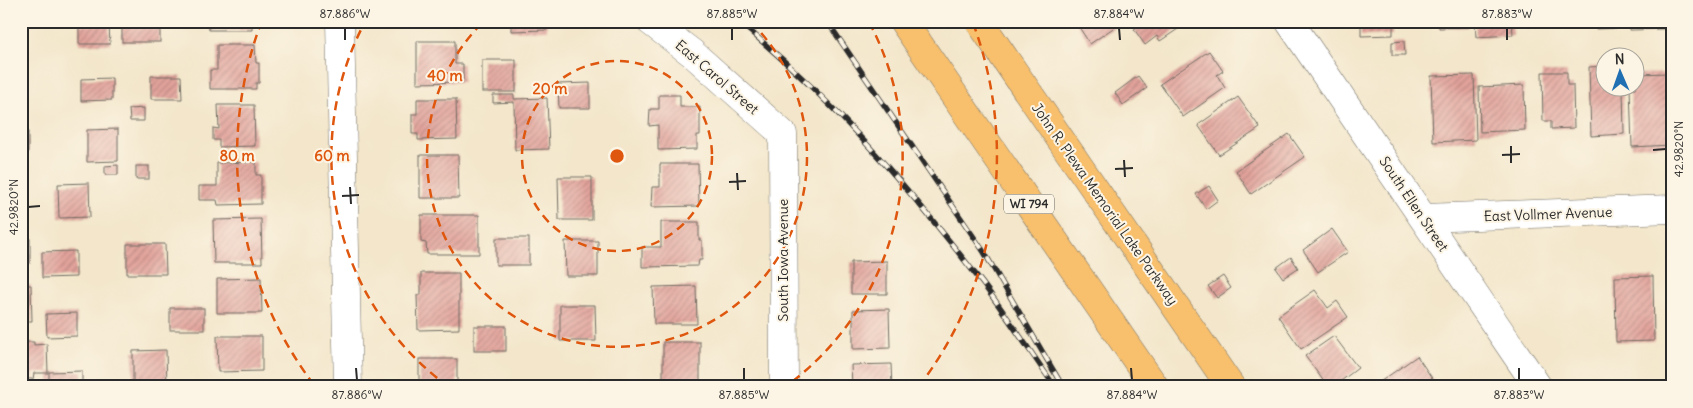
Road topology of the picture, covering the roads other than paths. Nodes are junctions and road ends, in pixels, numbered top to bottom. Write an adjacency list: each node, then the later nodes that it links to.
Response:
1 (340, 21): 9 (street)
2 (650, 21): 6 (street, East Carol Street)
3 (903, 21): 11 (main road, WI 794)
4 (979, 21): 12 (main road, John R. Plewa Memorial Lake Parkway)
5 (1289, 21): 8 (street, South Ellen Street)
6 (783, 134): 10 (street, South Iowa Avenue)
7 (1672, 209): 8 (street, East Vollmer Avenue)
8 (1424, 218): 13 (street, South Ellen Street)
9 (348, 387)
10 (784, 387)
11 (1155, 387)
12 (1231, 387)
13 (1538, 387)

